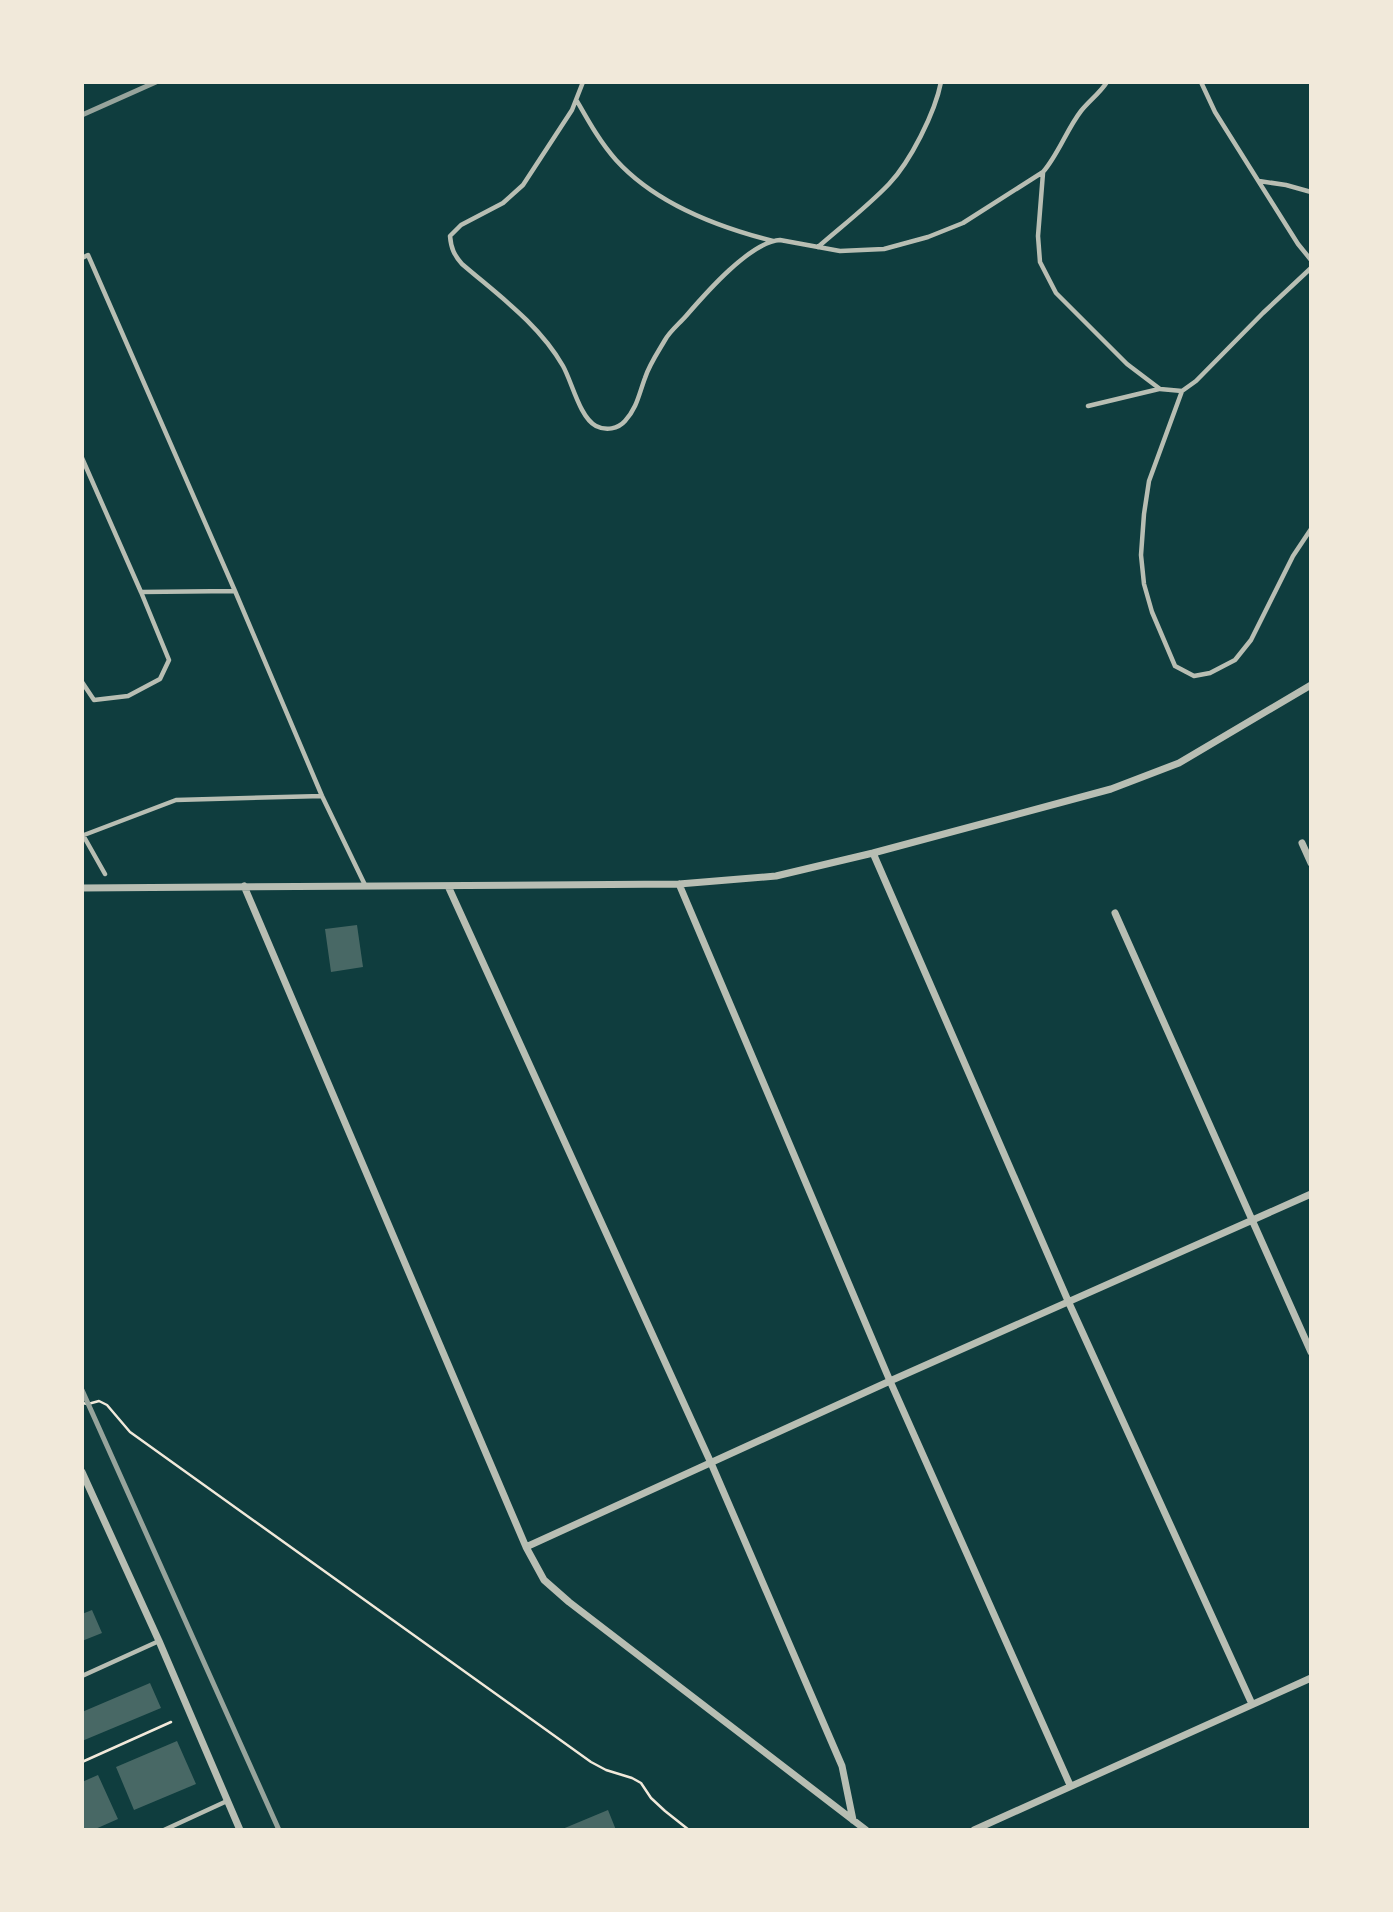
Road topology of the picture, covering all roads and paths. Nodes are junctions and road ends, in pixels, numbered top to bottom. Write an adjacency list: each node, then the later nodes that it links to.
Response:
1 (583, 82): 5 (lane)
2 (941, 82): 10 (lane)
3 (1107, 82): 6 (lane)
4 (1201, 82): 7 (lane)
5 (577, 100): 9 (lane); 9 (lane)
6 (1043, 173): 10 (lane); 14 (lane)
7 (1259, 181): 8 (lane); 12 (lane)
8 (1311, 192)
9 (773, 241): 10 (lane)
10 (818, 247)
11 (82, 258): 19 (lane)
12 (1311, 260)
13 (1311, 268): 15 (lane)
14 (1160, 389): 15 (lane); 16 (lane)
15 (1182, 391): 18 (lane)
16 (1088, 406)
17 (82, 458): 20 (lane)
18 (1311, 529)
19 (235, 591): 20 (lane); 23 (lane)
20 (141, 592): 21 (lane)
21 (82, 682)
22 (1311, 685): 26 (street)
23 (322, 796): 24 (lane); 31 (lane)
24 (83, 835): 28 (lane)
25 (1302, 843): 27 (street)
26 (873, 853): 29 (street); 37 (street)
27 (1311, 863)
28 (105, 874)
29 (679, 884): 32 (street); 39 (street)
30 (244, 886): 31 (street); 33 (street); 43 (street)
31 (366, 886): 32 (street)
32 (448, 886): 41 (street)
33 (82, 888)
34 (1115, 913): 36 (street)
35 (1311, 1194): 36 (street)
36 (1252, 1219): 37 (street); 38 (street)
37 (1069, 1303): 39 (street); 47 (street)
38 (1311, 1352)
39 (890, 1381): 41 (street); 50 (street)
40 (82, 1403): 55 (path)
41 (711, 1464): 43 (street); 52 (street)
42 (82, 1472): 44 (street)
43 (526, 1547): 52 (street)
44 (159, 1641): 45 (lane); 51 (street)
45 (82, 1676)
46 (1311, 1678): 47 (street)
47 (1252, 1704): 50 (street)
48 (171, 1722): 49 (path)
49 (82, 1762)
50 (1070, 1785): 57 (street)
51 (227, 1801): 53 (lane); 54 (street)
52 (853, 1820): 56 (street)
53 (164, 1830)
54 (240, 1830)
55 (690, 1830)
56 (866, 1830)
57 (974, 1830)

